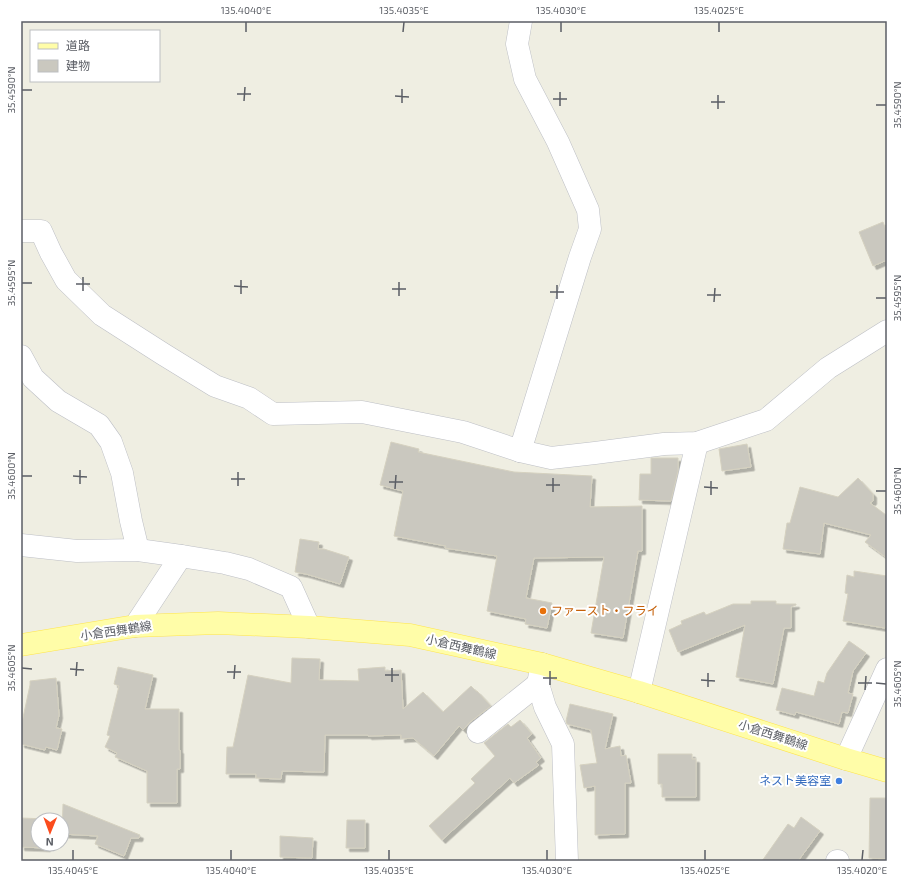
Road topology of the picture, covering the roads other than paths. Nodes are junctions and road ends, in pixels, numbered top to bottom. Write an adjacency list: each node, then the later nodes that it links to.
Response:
1 (521, 21): 6 (street)
2 (21, 232): 6 (street)
3 (887, 331): 5 (street)
4 (21, 356): 8 (street)
5 (697, 443): 6 (street); 15 (street)
6 (520, 451)
7 (21, 545): 8 (street)
8 (138, 550): 9 (street)
9 (181, 556): 10 (street); 11 (street)
10 (134, 626): 11 (main road, 小倉西舞鶴線); 12 (main road, 小倉西舞鶴線)
11 (309, 627): 14 (main road, 小倉西舞鶴線)
12 (21, 646)
13 (887, 669): 17 (street)
14 (540, 674): 15 (main road, 小倉西舞鶴線); 16 (street); 19 (street)
15 (639, 692): 17 (main road, 小倉西舞鶴線)
16 (478, 732)
17 (846, 759): 18 (main road, 小倉西舞鶴線)
18 (887, 772)
19 (567, 861)

